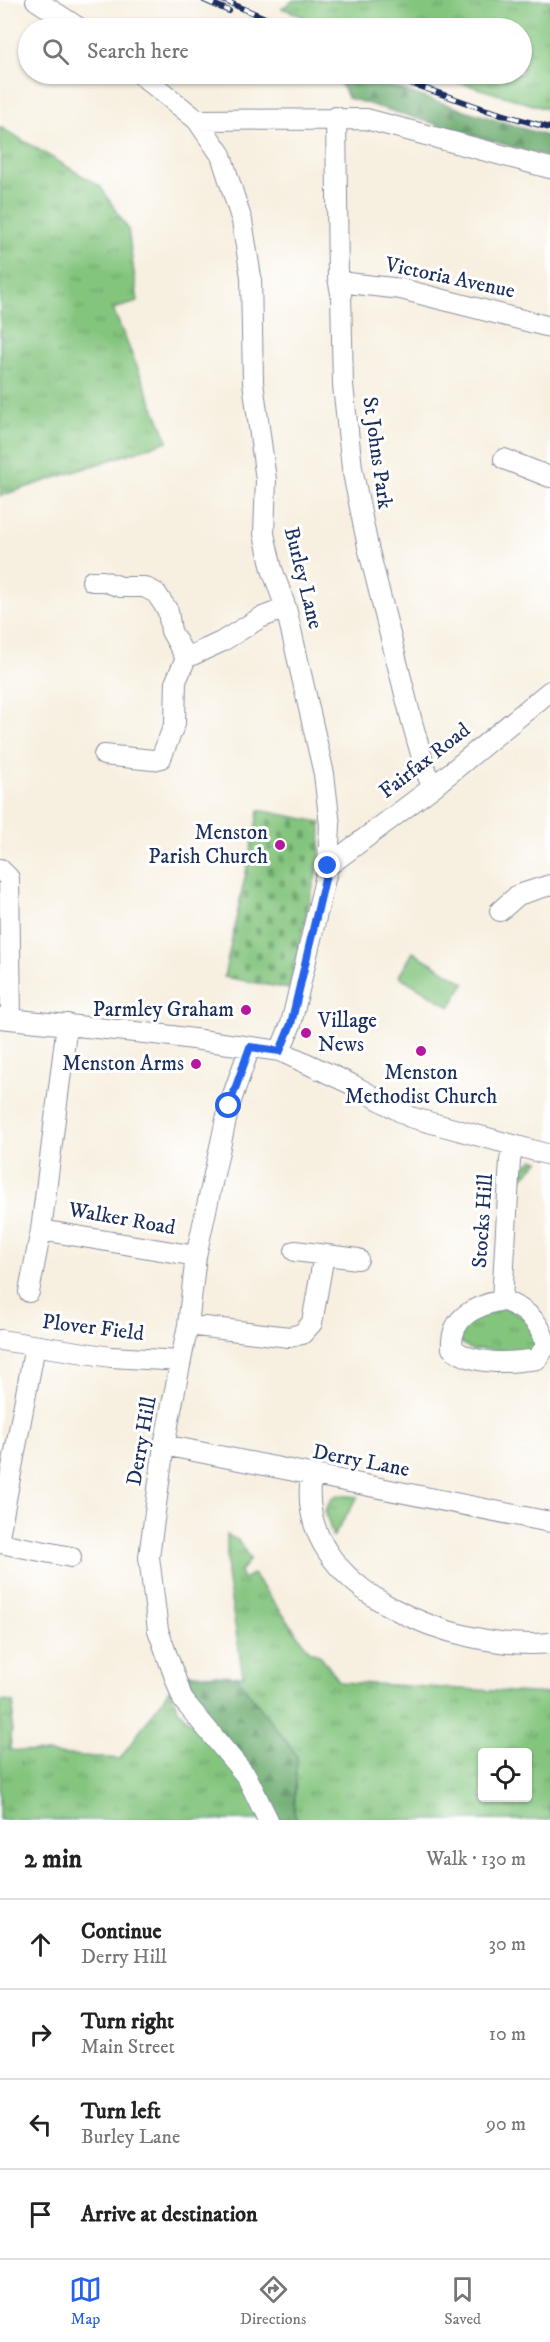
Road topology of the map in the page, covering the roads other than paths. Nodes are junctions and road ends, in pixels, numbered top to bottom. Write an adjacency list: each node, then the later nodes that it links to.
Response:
1 (36, 0): 2 (street)
2 (64, 18)
3 (152, 84): 5 (street, Burley Lane)
4 (336, 117): 5 (street); 6 (street); 7 (street, St Johns Park)
5 (197, 120): 12 (street, Burley Lane)
6 (550, 168)
7 (339, 282): 8 (street, Victoria Avenue); 16 (street, St Johns Park)
8 (550, 327)
9 (504, 459): 10 (street)
10 (550, 477)
11 (92, 581): 13 (street)
12 (286, 609): 13 (street); 17 (street, Burley Lane)
13 (186, 658): 15 (street)
14 (550, 691): 16 (street, Fairfax Road)
15 (104, 755)
16 (434, 787): 17 (street, Fairfax Road)
17 (328, 866): 24 (street, Burley Lane)
18 (0, 869): 21 (street)
19 (550, 885): 20 (street)
20 (500, 911)
21 (6, 1018): 22 (street)
22 (67, 1024): 23 (street); 27 (street)
23 (250, 1047): 24 (street); 30 (street, Derry Hill)
24 (280, 1051): 25 (street)
25 (514, 1146): 26 (street); 33 (street, Stocks Hill)
26 (550, 1155)
27 (40, 1230): 30 (street, Walker Road); 32 (street)
28 (295, 1251): 29 (street)
29 (324, 1255): 31 (street); 34 (street)
30 (196, 1256): 34 (street, Derry Hill)
31 (358, 1259)
32 (29, 1293)
33 (502, 1300): 33 (street)
34 (188, 1325): 37 (street, Derry Hill)
35 (0, 1340): 36 (street, Plover Field)
36 (35, 1346): 37 (street, Plover Field); 41 (street)
37 (181, 1361): 38 (street, Derry Hill)
38 (164, 1445): 39 (street, Derry Lane); 45 (street, Derry Hill)
39 (311, 1476): 40 (street, Derry Lane); 44 (street)
40 (550, 1522)
41 (0, 1531)
42 (0, 1543): 43 (street)
43 (71, 1557)
44 (550, 1643)
45 (268, 1820)

